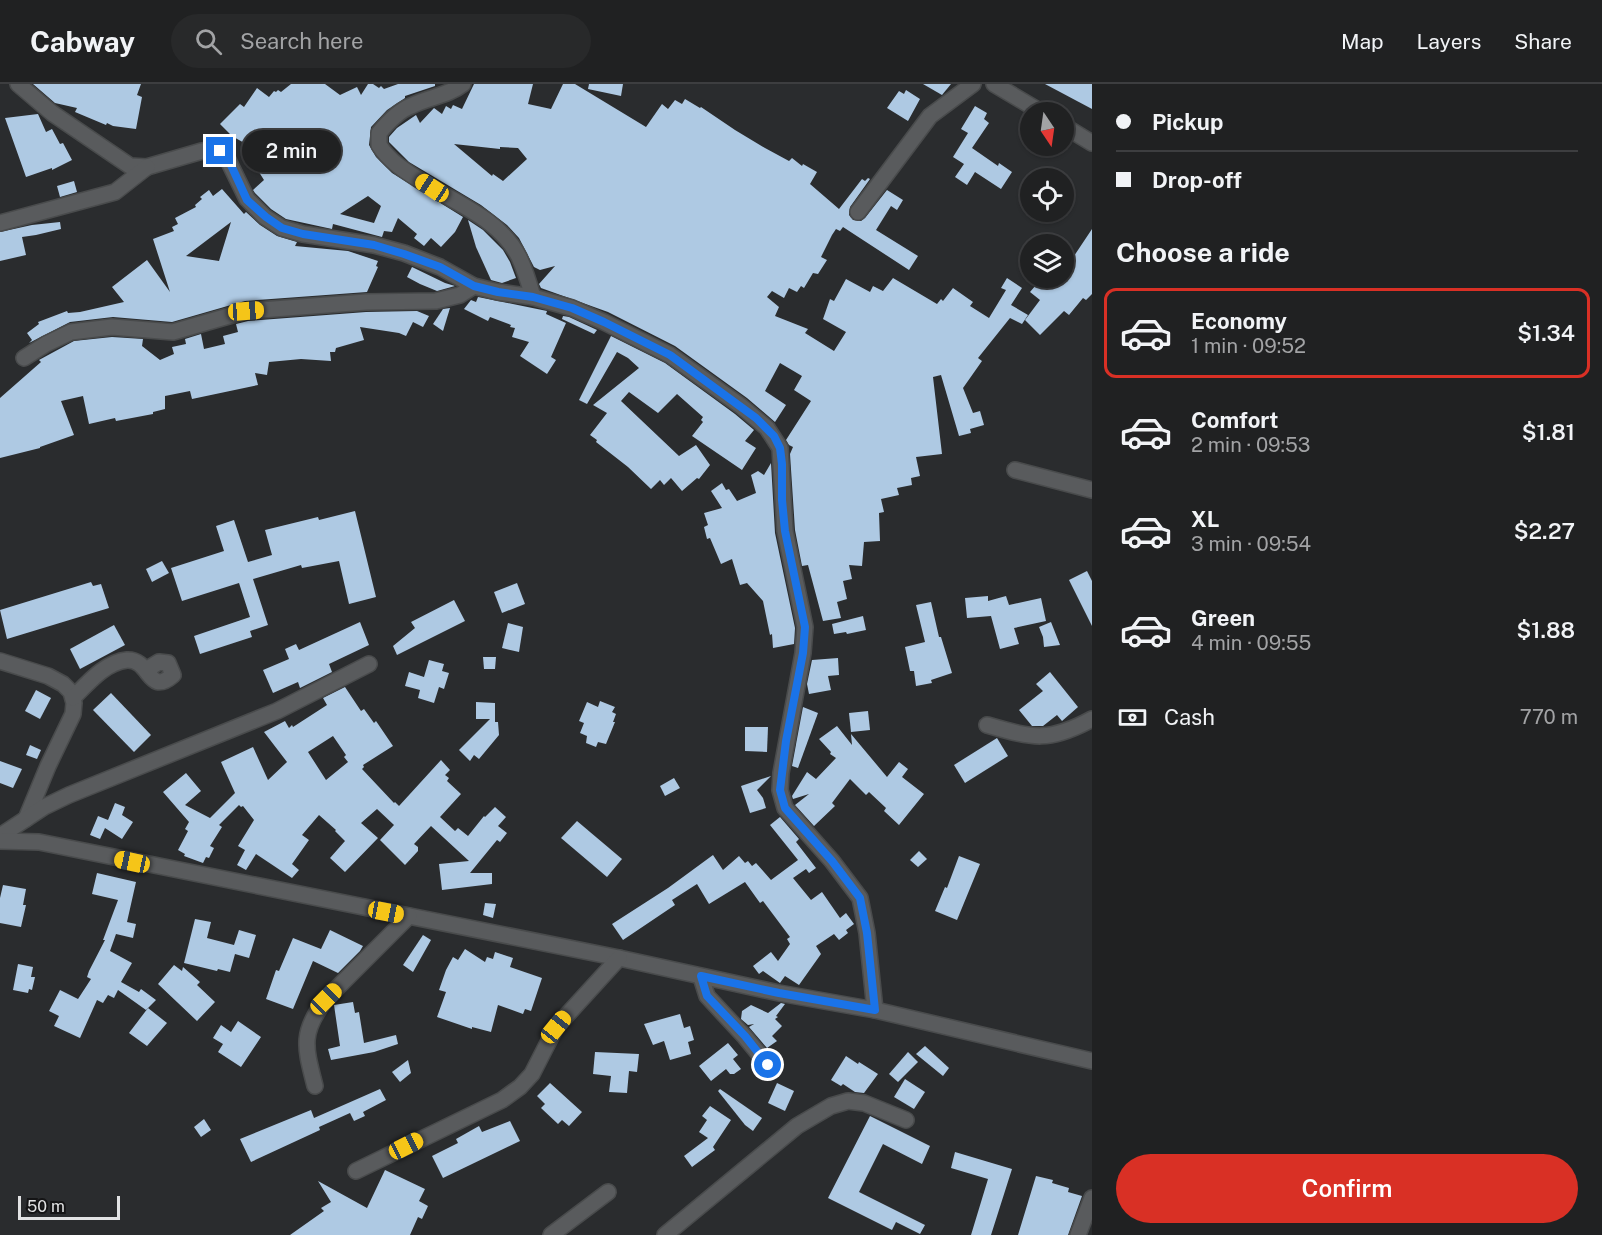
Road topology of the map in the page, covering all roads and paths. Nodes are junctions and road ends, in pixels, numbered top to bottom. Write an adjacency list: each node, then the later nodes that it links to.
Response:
1 (18, 84): 8 (street)
2 (463, 84): 12 (street)
3 (973, 84): 9 (street)
4 (994, 84): 5 (street)
5 (1024, 102)
6 (1074, 132): 7 (street)
7 (1092, 143)
8 (147, 168): 10 (street); 11 (street)
9 (858, 212)
10 (0, 223)
11 (474, 286): 12 (street); 13 (street)
12 (533, 297): 28 (street)
13 (24, 358)
14 (1015, 470): 15 (street)
15 (1092, 490)
16 (0, 661): 19 (street)
17 (369, 663): 22 (street)
18 (146, 670): 19 (street)
19 (73, 698): 22 (street)
20 (1092, 719): 21 (street)
21 (987, 724)
22 (26, 819): 23 (street)
23 (0, 836)
24 (0, 841): 25 (street)
25 (409, 916): 26 (street); 31 (street)
26 (619, 958): 27 (street); 33 (street)
27 (701, 976): 28 (street); 30 (street)
28 (875, 1010): 29 (street)
29 (1092, 1061)
30 (768, 1065)
31 (315, 1086)
32 (906, 1120): 37 (street)
33 (356, 1171)
34 (608, 1192): 36 (street)
35 (1092, 1198): 38 (street)
36 (551, 1235)
37 (665, 1235)
38 (1078, 1235)

